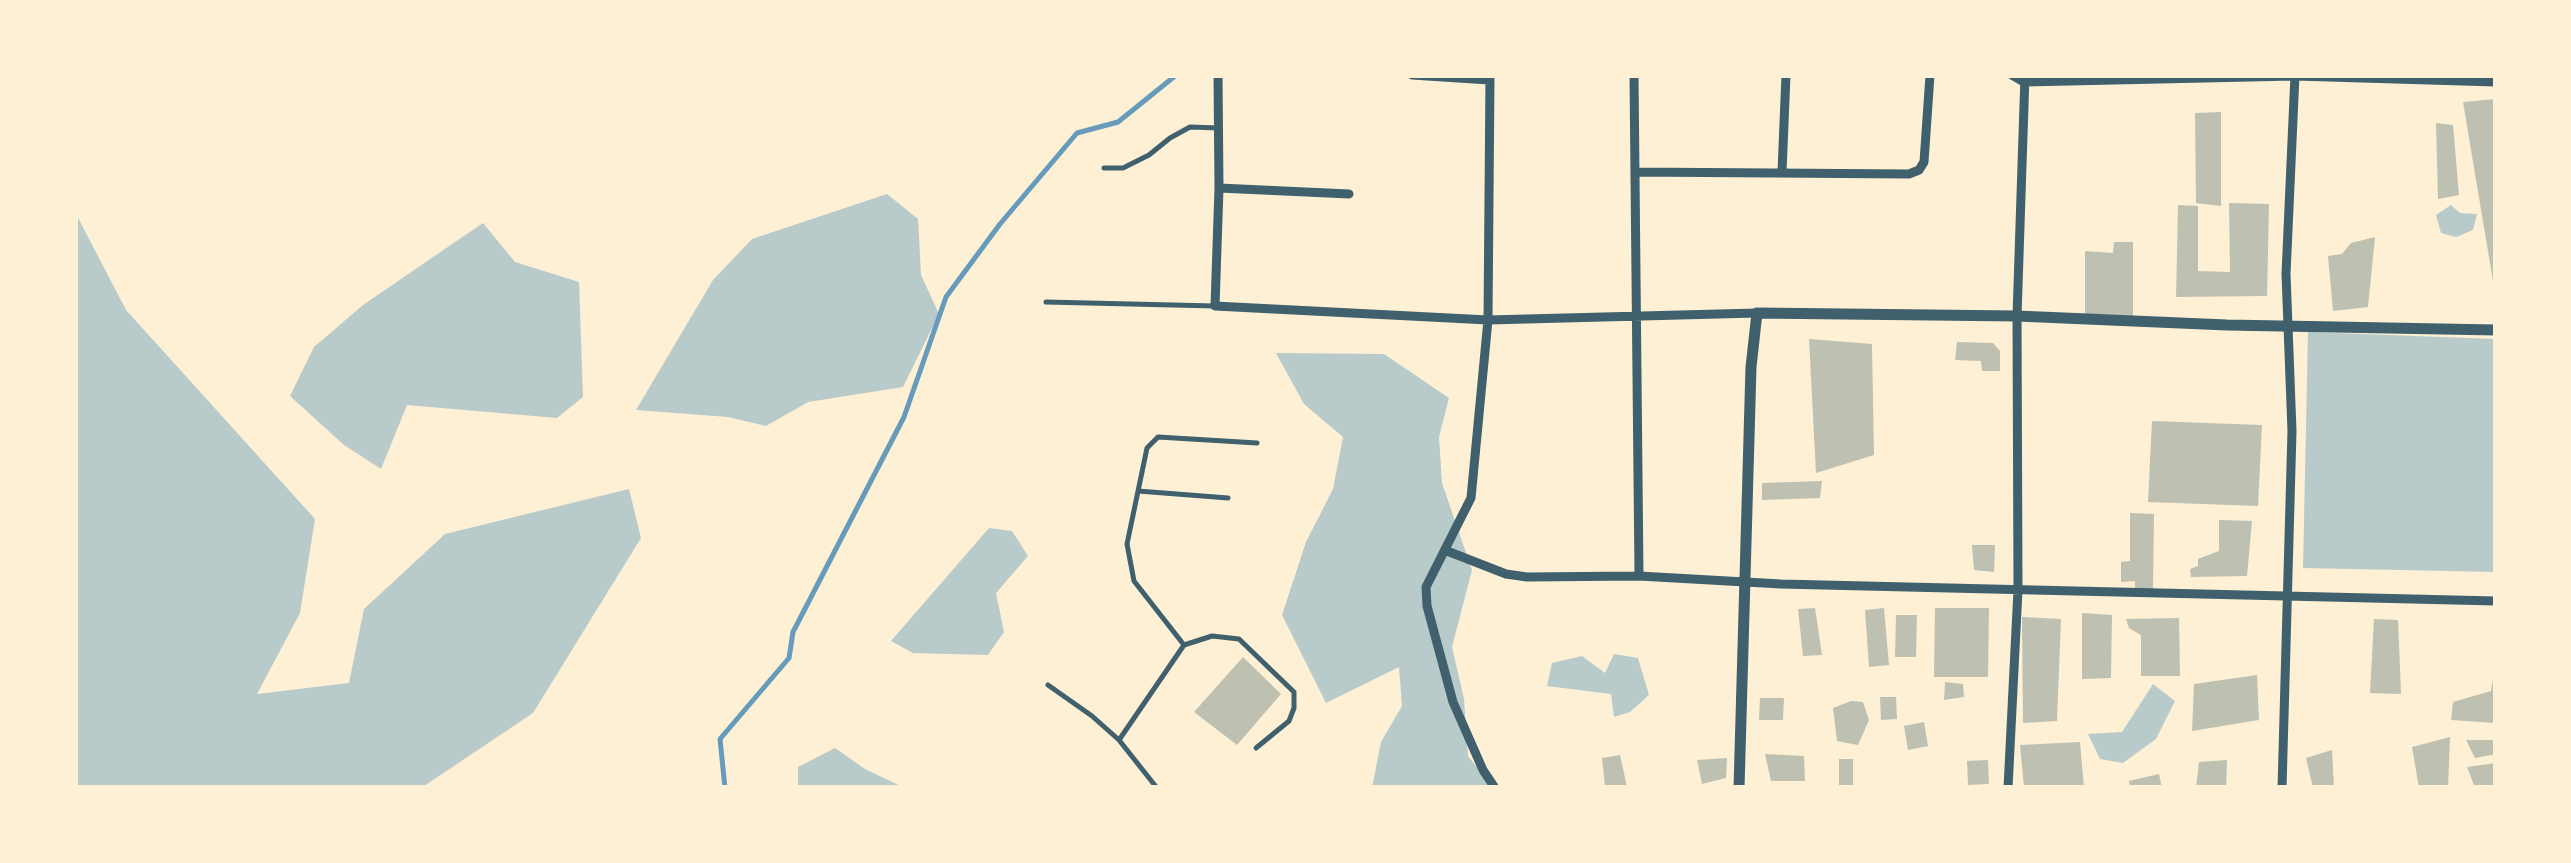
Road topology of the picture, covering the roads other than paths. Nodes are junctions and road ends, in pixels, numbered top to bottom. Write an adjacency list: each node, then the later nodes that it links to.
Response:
1 (1218, 75): 11 (street)
2 (1412, 75): 8 (street)
3 (1634, 75): 13 (street)
4 (1786, 75): 14 (street)
5 (1930, 75): 14 (street)
6 (2012, 75): 9 (street)
7 (2295, 76): 9 (street); 10 (street); 23 (street)
8 (1490, 77): 22 (street)
9 (2024, 79): 20 (street)
10 (2496, 82)
11 (1219, 128): 12 (lane); 15 (street)
12 (1104, 168)
13 (1634, 172): 14 (street); 21 (street)
14 (1782, 172)
15 (1220, 188): 16 (street); 18 (street)
16 (1349, 194)
17 (1046, 302): 18 (lane)
18 (1215, 306): 22 (street)
19 (1757, 313): 20 (street); 21 (street); 30 (street)
20 (2018, 316): 23 (street); 31 (street)
21 (1639, 318): 22 (street); 29 (street)
22 (1488, 320): 28 (street)
23 (2288, 324): 24 (street); 32 (street)
24 (2496, 330)
25 (1257, 443): 26 (lane)
26 (1138, 491): 27 (lane); 34 (lane)
27 (1228, 498)
28 (1447, 551): 29 (street); 39 (street)
29 (1639, 576): 30 (street)
30 (1748, 582): 31 (street); 40 (street)
31 (2018, 590): 32 (street); 41 (street)
32 (2286, 598): 33 (street); 42 (street)
33 (2496, 602)
34 (1184, 644): 36 (lane); 37 (lane)
35 (1048, 685): 36 (lane)
36 (1118, 740): 38 (lane)
37 (1256, 748)
38 (1157, 788)
39 (1495, 788)
40 (1740, 788)
41 (2008, 788)
42 (2282, 788)

